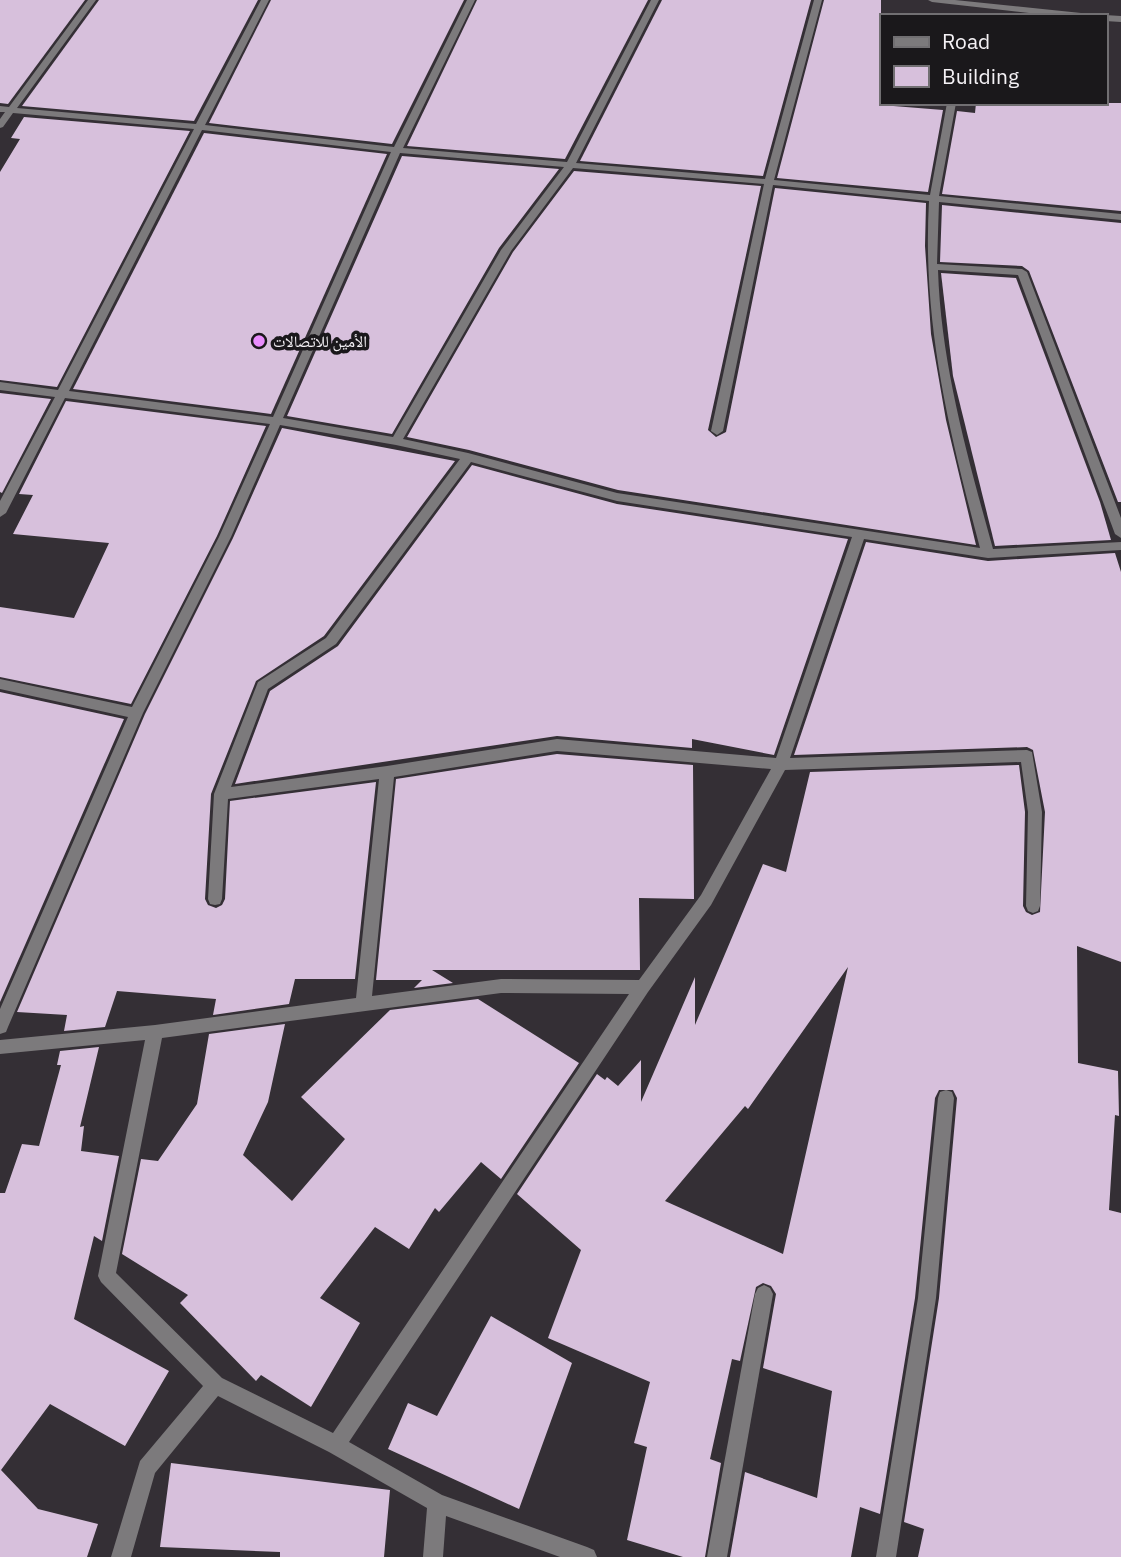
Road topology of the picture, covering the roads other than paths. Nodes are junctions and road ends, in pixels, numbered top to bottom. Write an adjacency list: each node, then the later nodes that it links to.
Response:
1 (92, 0): 10 (street)
2 (265, 0): 12 (street)
3 (471, 0): 13 (street)
4 (655, 0): 14 (street)
5 (818, 0): 15 (street)
6 (932, 0): 7 (street)
7 (970, 7): 8 (street)
8 (1056, 14)
9 (952, 105): 16 (street)
10 (6, 110): 11 (street); 12 (street)
11 (0, 125)
12 (197, 127): 13 (street); 20 (street)
13 (397, 150): 14 (street); 21 (street)
14 (570, 166): 15 (street); 23 (street)
15 (768, 181): 16 (street); 22 (street)
16 (934, 197): 17 (street); 18 (street)
17 (1121, 217)
18 (933, 267): 26 (street); 29 (street)
19 (0, 386): 20 (street)
20 (60, 393): 21 (street); 25 (street)
21 (278, 421): 23 (street); 31 (street)
22 (717, 431)
23 (396, 441): 24 (street)
24 (468, 457): 27 (street); 34 (street)
25 (0, 513)
26 (1121, 534)
27 (859, 535): 29 (street); 32 (street)
28 (1121, 546): 29 (street)
29 (988, 554)
30 (0, 684): 31 (street)
31 (136, 713): 39 (street)
32 (781, 764): 33 (street); 36 (street); 37 (street)
33 (387, 772): 34 (street); 38 (street)
34 (221, 794): 35 (street)
35 (215, 899)
36 (1033, 906)
37 (643, 987): 38 (street); 45 (street)
38 (363, 1005): 40 (street)
39 (0, 1027)
40 (156, 1032): 41 (street); 44 (street)
41 (0, 1046)
42 (946, 1098): 51 (street)
43 (764, 1294): 50 (street)
44 (215, 1385): 45 (street); 47 (street)
45 (336, 1445): 46 (street)
46 (437, 1503): 48 (street); 49 (street)
47 (121, 1557)
48 (433, 1557)
49 (587, 1557)
50 (717, 1557)
51 (886, 1557)

